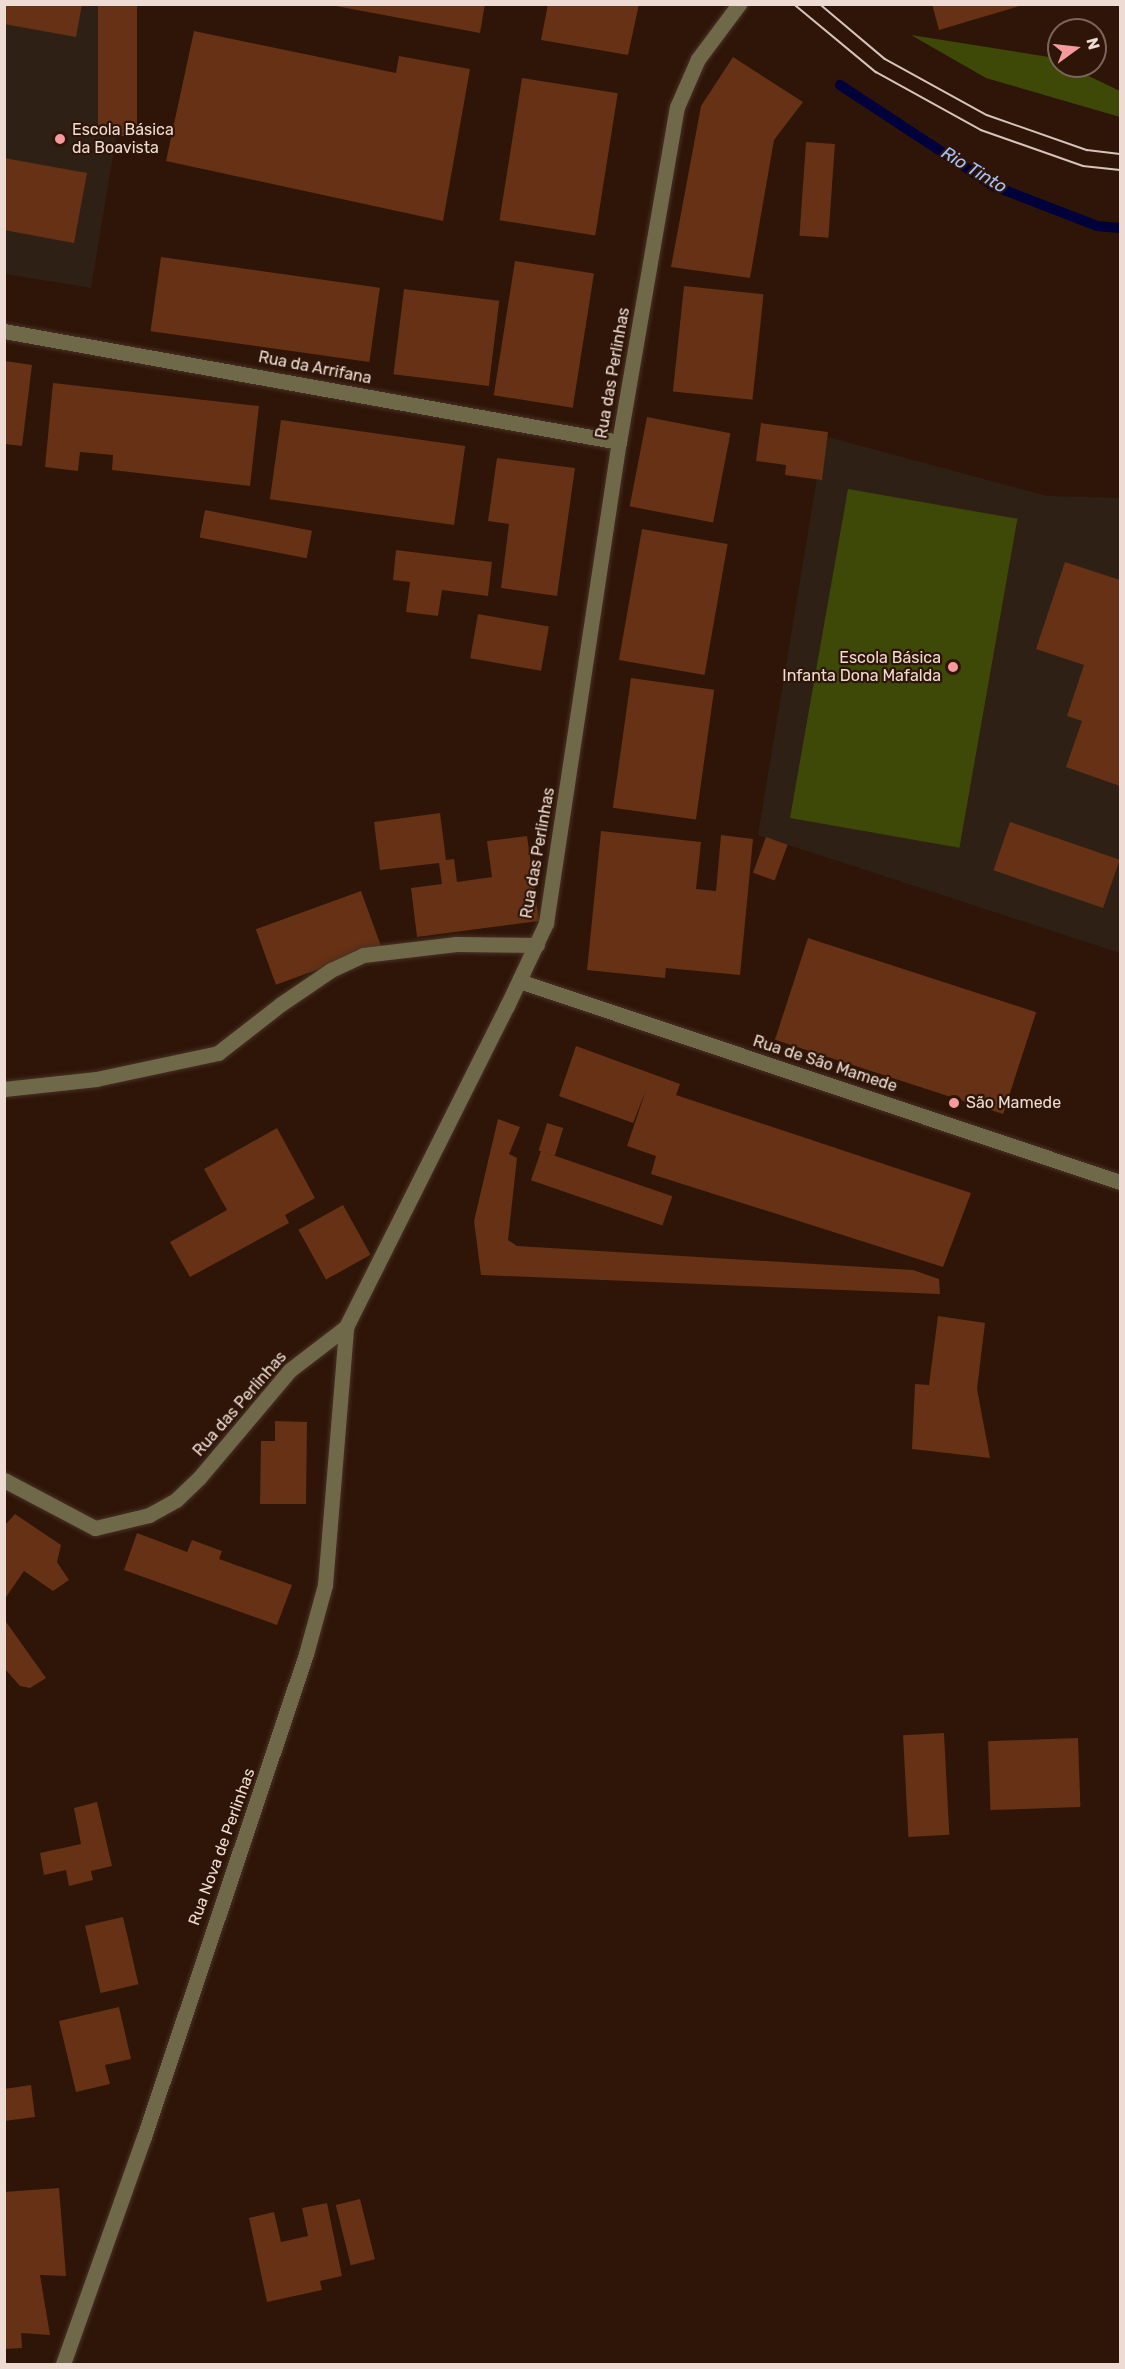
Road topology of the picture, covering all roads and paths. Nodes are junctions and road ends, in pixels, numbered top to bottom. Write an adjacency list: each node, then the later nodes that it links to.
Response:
1 (739, 4): 3 (street, Rua das Perlinhas)
2 (4, 331): 3 (street, Rua da Arrifana)
3 (619, 442): 4 (street, Rua das Perlinhas)
4 (537, 945): 5 (street, Rua das Perlinhas); 6 (street)
5 (519, 981): 7 (street, Rua de São Mamede); 8 (street, Rua das Perlinhas)
6 (4, 1089)
7 (1120, 1182)
8 (346, 1327): 9 (street, Rua das Perlinhas); 10 (street, Rua Nova de Perlinhas)
9 (4, 1480)
10 (63, 2364)

